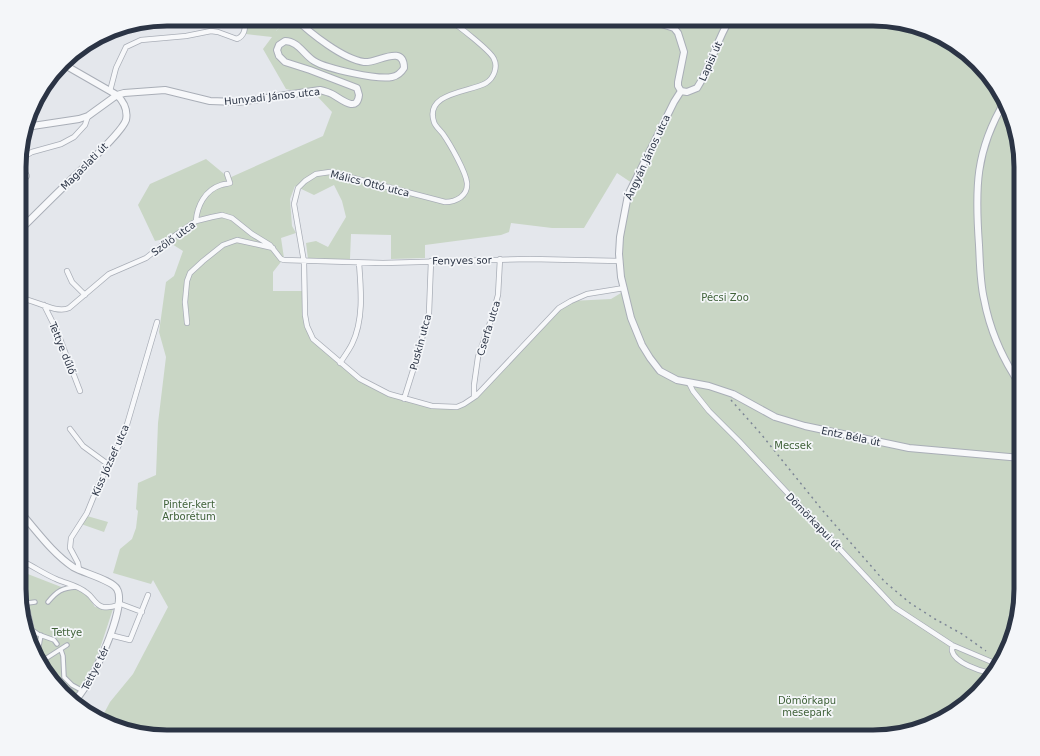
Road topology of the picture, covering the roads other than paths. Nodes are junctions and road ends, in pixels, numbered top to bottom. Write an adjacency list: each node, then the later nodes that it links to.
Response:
1 (244, 26): 9 (street)
2 (305, 26): 11 (street, Hunyadi János utca)
3 (456, 26): 23 (street, Málics Ottó utca)
4 (666, 26): 7 (street)
5 (675, 26): 7 (street)
6 (727, 26): 10 (street, Lapisi út)
7 (675, 29): 10 (street)
8 (67, 67): 9 (street)
9 (110, 91): 11 (street)
10 (682, 91): 22 (street, Ángyán János utca)
11 (117, 95): 13 (street, Hunyadi János utca); 18 (street, Magaslati út)
12 (1001, 109): 33 (street)
13 (88, 116): 14 (street, Hunyadi János utca); 15 (street)
14 (32, 126)
15 (26, 155)
16 (227, 174): 17 (street)
17 (196, 221): 19 (street, Szőlő utca); 27 (street, Szőlő utca)
18 (26, 224)
19 (261, 243): 23 (street); 31 (street)
20 (500, 259): 21 (street, Fenyves sor); 22 (street, Fenyves sor); 36 (street, Cserfa utca)
21 (431, 261): 24 (street, Fenyves sor); 37 (street, Puskin utca)
22 (620, 261): 26 (street, Ángyán János utca)
23 (304, 262): 24 (street, Fenyves sor); 32 (street, Málics Ottó utca)
24 (359, 263): 32 (street)
25 (67, 271): 27 (street)
26 (624, 288): 34 (street, Ángyán János utca); 36 (street, Málics Ottó utca)
27 (85, 295): 29 (street, Szőlő utca)
28 (26, 299): 29 (street, Szőlő utca)
29 (44, 305): 35 (street, Tettye dűlő)
30 (157, 322): 40 (street, Kiss József utca)
31 (187, 323)
32 (340, 363): 37 (street, Málics Ottó utca)
33 (1014, 374)
34 (690, 383): 39 (street, Entz Béla út); 58 (street, Dömörkapui út)
35 (80, 391)
36 (474, 397): 37 (street, Málics Ottó utca)
37 (404, 399)
38 (70, 430): 40 (street)
39 (1014, 457)
40 (109, 464): 43 (street, Kiss József utca)
41 (26, 519): 43 (street)
42 (26, 563): 44 (street)
43 (79, 570): 49 (street)
44 (80, 587): 47 (street); 49 (street)
45 (148, 595): 51 (street, Tettye tér)
46 (35, 602): 48 (street)
47 (48, 602)
48 (27, 604)
49 (118, 604): 51 (street); 55 (street, Tettye tér)
50 (28, 611): 53 (street)
51 (142, 612): 55 (street, Tettye tér)
52 (32, 630): 54 (street)
53 (32, 630)
54 (40, 635): 56 (street); 59 (street)
55 (110, 635): 66 (street, Tettye tér)
56 (57, 644)
57 (67, 645): 60 (street)
58 (952, 645): 62 (street, Dömörkapui út); 64 (street)
59 (38, 646)
60 (61, 650): 61 (street); 66 (street)
61 (45, 660)
62 (988, 661): 63 (street, Dömörkapui út); 64 (street)
63 (992, 664)
64 (983, 670): 65 (street, Dömörkapui út)
65 (988, 671)
66 (83, 691): 67 (street, Tettye tér)
67 (77, 697)

